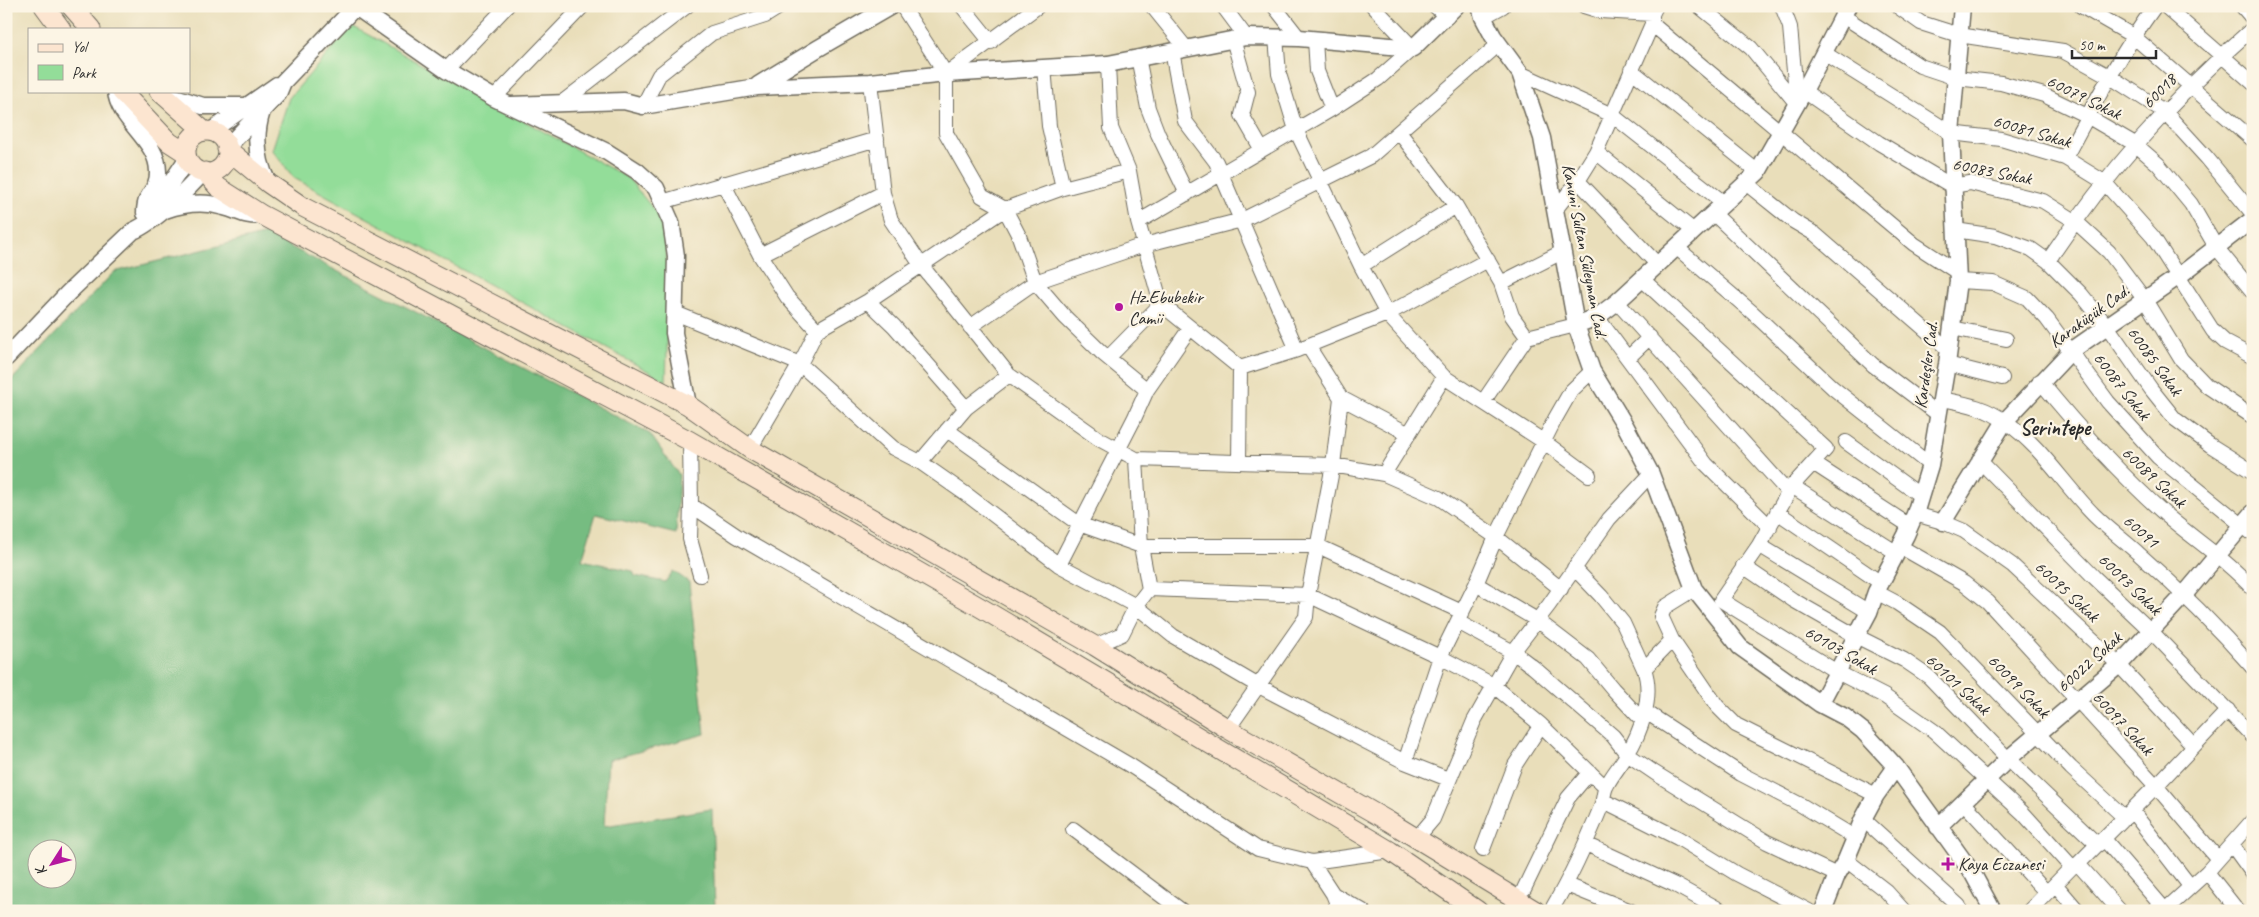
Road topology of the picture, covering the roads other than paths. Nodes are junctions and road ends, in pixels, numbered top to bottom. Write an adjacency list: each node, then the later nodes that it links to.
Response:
1 (44, 6): 33 (main road)
2 (70, 6): 34 (main road)
3 (356, 6): 50 (street); 69 (street)
4 (507, 6): 50 (street)
5 (583, 6): 64 (street)
6 (687, 6): 26 (street)
7 (781, 6): 68 (street)
8 (891, 6): 59 (street)
9 (902, 6): 52 (street)
10 (962, 6): 41 (street)
11 (1038, 6): 29 (street)
12 (1152, 6): 44 (street)
13 (1223, 6): 39 (street)
14 (1274, 6): 40 (street)
15 (1373, 6): 43 (street)
16 (1503, 6): 30 (street)
17 (1584, 6): 31 (street)
18 (1698, 6): 65 (street, 60083 Sokak)
19 (1782, 6): 65 (street)
20 (1897, 6): 36 (street)
21 (1962, 6): 36 (street, Kardeşler Cad.)
22 (2081, 6): 37 (street)
23 (2155, 6): 37 (street)
24 (2166, 6): 46 (street)
25 (2242, 6): 32 (street)
26 (671, 10): 66 (street)
27 (1446, 10): 43 (street)
28 (1844, 10): 45 (street); 55 (street, 60079 Sokak)
29 (1023, 11): 41 (street)
30 (1482, 12): 42 (street, Kanuni Sultan Süleyman Cad.)
31 (1653, 15): 51 (street); 77 (street, 60087 Sokak)
32 (2253, 19)
33 (60, 28)
34 (90, 28)
35 (2253, 28): 46 (street, 60018)
36 (1959, 34): 54 (street); 55 (street, Kardeşler Cad.)
37 (2133, 36): 54 (street); 58 (street)
38 (1276, 37): 39 (street); 40 (street); 74 (street)
39 (1240, 38): 44 (street); 83 (street)
40 (1307, 39): 43 (street); 70 (street)
41 (991, 42): 52 (street)
42 (1499, 44): 53 (street, Kanuni Sultan Süleyman Cad.); 76 (street)
43 (1413, 48): 70 (street)
44 (1179, 49): 47 (street); 89 (street)
45 (1824, 53): 65 (street); 78 (street, 60081 Sokak)
46 (2223, 54): 57 (street); 58 (street, 60018)
47 (1138, 57): 48 (street); 99 (street)
48 (1108, 64): 49 (street); 87 (street)
49 (1044, 67): 52 (street); 97 (street)
50 (446, 70): 64 (street)
51 (1631, 70): 72 (street); 90 (street)
52 (946, 74): 56 (street); 103 (street)
53 (1520, 74): 72 (street); 104 (street, Kanuni Sultan Süleyman Cad.)
54 (2109, 76): 71 (street); 73 (street)
55 (1956, 78): 73 (street, 60079 Sokak); 78 (street, Kardeşler Cad.)
56 (870, 82): 59 (street); 79 (street)
57 (2253, 83)
58 (2191, 85): 71 (street, 60018); 80 (street)
59 (756, 87): 68 (street)
60 (116, 92): 105 (street)
61 (122, 92): 85 (main road)
62 (160, 92): 75 (main road)
63 (161, 92): 69 (street)
64 (494, 98): 67 (street)
65 (1801, 98): 77 (street); 96 (street, 60083 Sokak)
66 (560, 104): 67 (street); 68 (street)
67 (511, 105): 100 (street)
68 (644, 106)
69 (254, 109): 75 (street); 82 (street); 95 (street)
70 (1332, 109): 74 (street)
71 (2165, 112): 81 (street, 60018); 106 (street)
72 (1612, 115): 84 (street); 102 (street)
73 (2088, 116): 81 (street, 60079 Sokak); 86 (street)
74 (1296, 130): 83 (street); 93 (street)
75 (207, 131): 82 (main road); 85 (main road)
76 (1400, 132): 93 (street); 101 (street)
77 (1780, 133): 90 (street); 124 (street, 60087 Sokak)
78 (1951, 134): 86 (street, 60081 Sokak); 96 (street, Kardeşler Cad.)
79 (877, 138): 92 (street); 98 (street)
80 (2253, 140)
81 (2135, 144): 94 (street, 60018); 116 (street, 60079 Sokak)
82 (227, 148): 88 (main road); 95 (main road)
83 (1262, 150): 89 (street)
84 (1596, 152): 91 (street); 113 (street)
85 (186, 156): 88 (main road); 105 (street)
86 (2065, 158): 94 (street, 60081 Sokak)
87 (1129, 171): 97 (street); 111 (street)
88 (204, 172): 105 (street); 107 (main road)
89 (1221, 174): 99 (street); 109 (street)
90 (1753, 178): 102 (street); 152 (street)
91 (1578, 181): 104 (street); 122 (street)
92 (722, 182): 100 (street); 118 (street)
93 (1319, 182): 109 (street); 123 (street)
94 (2104, 182): 110 (street, 60018); 125 (street, 60081 Sokak)
95 (268, 183): 163 (main road)
96 (1952, 186): 110 (street, 60083 Sokak); 112 (street, Kardeşler Cad.)
97 (1063, 188): 103 (street)
98 (883, 193): 118 (street); 121 (street)
99 (1187, 194): 111 (street)
100 (662, 202): 134 (street)
101 (1456, 206): 119 (street); 123 (street)
102 (1719, 208): 113 (street); 164 (street)
103 (1005, 209): 121 (street); 127 (street)
104 (1555, 210): 117 (street, Kanuni Sultan Süleyman Cad.)
105 (153, 212): 107 (street); 149 (street)
106 (2253, 214)
107 (262, 215): 170 (main road)
108 (2253, 219): 116 (street, Karaküçük Cad.)
109 (1242, 220): 114 (street); 146 (street)
110 (2075, 221): 120 (street, 60018); 130 (street, 60083 Sokak)
111 (1138, 222): 114 (street)
112 (1955, 230): 120 (street, 60085 Sokak); 124 (street, Kardeşler Cad.)
113 (1694, 231): 115 (street)
114 (1144, 246): 127 (street); 133 (street)
115 (1676, 247): 122 (street); 181 (street)
116 (2216, 247): 125 (street, Karaküçük Cad.); 129 (street, 60079 Sokak)
117 (1562, 252): 128 (street); 137 (street, Kanuni Sultan Süleyman Cad.)
118 (760, 255): 142 (street)
119 (1488, 260): 128 (street); 135 (street)
120 (2048, 262): 138 (street, 60085 Sokak)
121 (921, 265): 131 (street); 139 (street)
122 (1658, 265): 126 (street)
123 (1361, 266): 135 (street)
124 (1957, 276): 141 (street, Kardeşler Cad.); 147 (street, 60087 Sokak)
125 (2179, 276): 130 (street, Karaküçük Cad.); 148 (street, 60081 Sokak)
126 (1643, 280): 132 (street); 179 (street)
127 (1035, 282): 139 (street); 150 (street)
128 (1500, 283): 143 (street)
129 (2253, 292)
130 (2144, 300): 138 (street, Karaküçük Cad.); 166 (street, 60083 Sokak)
131 (868, 301): 142 (street); 165 (street)
132 (1617, 302): 136 (street); 144 (street, 60097 Sokak)
133 (1161, 304): 140 (street); 150 (street)
134 (675, 313): 153 (street); 163 (street)
135 (1388, 314): 146 (street); 157 (street)
136 (1597, 317): 137 (street); 151 (street)
137 (1576, 325): 143 (street); 155 (street, Kanuni Sultan Süleyman Cad.)
138 (2107, 326): 147 (street, Karaküçük Cad.); 182 (street, 60085 Sokak)
139 (970, 327): 156 (street)
140 (1190, 328): 154 (street); 160 (street)
141 (1952, 328): 145 (street); 152 (street, Kardeşler Cad.)
142 (816, 330): 153 (street)
143 (1527, 337): 162 (street)
144 (1650, 337): 151 (street); 186 (street, 60097 Sokak)
145 (2006, 339)
146 (1302, 348): 154 (street); 161 (street)
147 (2071, 351): 159 (street, Karaküçük Cad.); 193 (street, 60087 Sokak)
148 (2253, 357)
149 (6, 358)
150 (1108, 358): 160 (street)
151 (1628, 358): 194 (street)
152 (1948, 358): 158 (street); 164 (street, Kardeşler Cad.)
153 (800, 364): 173 (street); 177 (street)
154 (1240, 368): 178 (street)
155 (1592, 372): 171 (street); 184 (street, Kanuni Sultan Süleyman Cad.)
156 (1009, 375): 165 (street); 174 (street)
157 (1444, 377): 162 (street); 169 (street)
158 (2002, 378)
159 (2040, 381): 167 (street, Karaküçük Cad.); 200 (street, 60089 Sokak)
160 (1147, 390): 174 (street)
161 (1341, 398): 169 (street); 180 (street)
162 (1483, 402): 171 (street)
163 (688, 405): 173 (main road)
164 (1941, 407): 167 (street, 60091); 181 (street, Kardeşler Cad.)
165 (966, 408): 168 (street)
166 (2253, 417)
167 (2005, 421): 176 (street, Karaküçük Cad.); 212 (street, 60091)
168 (948, 430): 177 (street); 192 (street)
169 (1409, 434): 183 (street)
170 (690, 441): 188 (street); 261 (main road)
171 (1542, 441): 185 (street); 195 (street)
172 (1846, 442): 187 (street)
173 (750, 449): 221 (main road)
174 (1118, 450): 175 (street); 192 (street)
175 (1136, 459): 178 (street); 197 (street)
176 (1979, 460): 191 (street, Karaküçük Cad.); 218 (street, 60093 Sokak)
177 (920, 462): 201 (street)
178 (1239, 462): 180 (street)
179 (1813, 463): 186 (street); 190 (street, 60095 Sokak)
180 (1333, 465): 183 (street); 198 (street)
181 (1930, 465): 187 (street, Kardeşler Cad.)
182 (2253, 472)
183 (1384, 474): 195 (street)
184 (1651, 474): 203 (street); 209 (street, Kanuni Sultan Süleyman Cad.)
185 (1590, 475)
186 (1790, 489): 189 (street); 199 (street, 60097 Sokak)
187 (1921, 496): 190 (street, Kardeşler Cad.)
188 (690, 505): 204 (street); 264 (street)
189 (1777, 512): 194 (street); 206 (street, 60099 Sokak)
190 (1913, 520): 191 (street, 60095 Sokak); 199 (street, Kardeşler Cad.)
191 (1943, 522): 224 (street, 60095 Sokak)
192 (1079, 524): 197 (street); 201 (street)
193 (2250, 524): 200 (street, 60022 Sokak)
194 (1770, 527): 196 (street)
195 (1496, 537): 205 (street); 208 (street)
196 (1759, 545): 202 (street); 215 (street)
197 (1141, 546): 198 (street); 207 (street)
198 (1318, 546): 211 (street); 216 (street)
199 (1899, 550): 206 (street, Kardeşler Cad.); 230 (street, 60097 Sokak)
200 (2218, 556): 210 (street, 60089 Sokak); 212 (street, 60022 Sokak)
201 (1059, 565): 213 (street)
202 (1742, 566): 214 (street); 219 (street, 60101 Sokak)
203 (1574, 568): 208 (street); 226 (street)
204 (700, 575)
205 (1476, 584): 216 (street); 217 (street)
206 (1879, 588): 215 (street, Kardeşler Cad.); 236 (street, 60099 Sokak)
207 (1149, 589): 211 (street); 213 (street)
208 (1561, 589): 217 (street)
209 (1694, 589): 214 (street, Kanuni Sultan Süleyman Cad.); 220 (street)
210 (2253, 589)
211 (1308, 595): 223 (street); 228 (street)
212 (2184, 596): 218 (street, 60022 Sokak); 225 (street, 60091)
213 (1136, 606): 221 (street); 228 (street)
214 (1717, 606): 227 (street, 60103 Sokak); 231 (street, Kanuni Sultan Süleyman Cad.)
215 (1869, 612): 219 (street, Kardeşler Cad.)
216 (1460, 617): 222 (street); 223 (street)
217 (1537, 620): 222 (street); 233 (street)
218 (2151, 631): 224 (street, 60022 Sokak); 232 (street, 60093 Sokak)
219 (1856, 636): 227 (street, Kardeşler Cad.); 240 (street, 60101 Sokak)
220 (1672, 640): 226 (street); 248 (street)
221 (1095, 646): 235 (main road)
222 (1513, 652): 229 (street); 239 (street)
223 (1440, 657): 229 (street); 241 (street)
224 (2119, 665): 230 (street, 60022 Sokak); 238 (street, 60095 Sokak)
225 (2253, 668)
226 (1644, 670): 233 (street)
227 (1837, 672): 231 (street, Kardeşler Cad.); 245 (street, 60103 Sokak)
228 (1258, 685): 235 (street); 241 (street)
229 (1493, 685): 234 (street); 244 (street)
230 (2077, 701): 236 (street, 60022 Sokak); 246 (street, 60097 Sokak)
231 (1820, 704): 242 (street, Kanuni Sultan Süleyman Cad.)
232 (2228, 710): 237 (street, 60093 Sokak); 238 (street)
233 (1644, 716): 239 (street); 255 (street)
234 (1542, 725): 243 (street); 260 (street)
235 (1228, 729): 256 (main road)
236 (2037, 733): 240 (street, 60022 Sokak); 250 (street, 60099 Sokak)
237 (2253, 737)
238 (2194, 746): 246 (street)
239 (1628, 754): 247 (street); 268 (street)
240 (2008, 759): 245 (street, 60022 Sokak); 257 (street, 60101 Sokak)
241 (1405, 762): 244 (street)
242 (1896, 768): 248 (street); 253 (street, Kanuni Sultan Süleyman Cad.)
243 (1590, 772): 247 (street); 272 (street)
244 (1448, 779): 256 (street)
245 (1987, 781): 249 (street, 60022 Sokak); 265 (street, 60103 Sokak)
246 (2156, 786): 250 (street); 262 (street, 60097 Sokak)
247 (1605, 794): 258 (street); 276 (street)
248 (1876, 795): 251 (street)
249 (1963, 802): 253 (street, 60022 Sokak); 271 (street)
250 (2129, 814): 257 (street); 270 (street, 60099 Sokak)
251 (1863, 819): 255 (street); 274 (street)
252 (2253, 820): 259 (street)
253 (1938, 827): 286 (street, Kanuni Sultan Süleyman Cad.)
254 (1073, 829): 279 (street)
255 (1856, 838): 263 (street)
256 (1416, 839): 275 (main road)
257 (2101, 842): 265 (street); 278 (street, 60101 Sokak)
258 (1586, 844): 269 (street); 284 (street)
259 (2232, 845): 262 (street); 267 (street)
260 (1483, 849)
261 (1390, 852): 264 (street); 282 (main road)
262 (2218, 859): 266 (street)
263 (1846, 860): 268 (street); 285 (street)
264 (1312, 862): 273 (street)
265 (2075, 866): 271 (street); 288 (street, 60103 Sokak)
266 (2207, 872): 270 (street); 289 (street)
267 (2253, 874)
268 (1836, 875): 276 (street)
269 (1566, 885): 275 (street); 283 (street)
270 (2190, 886): 278 (street)
271 (2050, 888): 277 (street); 287 (street)
272 (1524, 889)
273 (1333, 894): 280 (street); 281 (street)
274 (1960, 906)
275 (1545, 909)
276 (1822, 909)
277 (2032, 910)
278 (2165, 910)
279 (1182, 911)
280 (1340, 911)
281 (1364, 911)
282 (1478, 911)
283 (1631, 911)
284 (1722, 911)
285 (1904, 911)
286 (1993, 911)
287 (2078, 911)
288 (2120, 911)
289 (2238, 911)

